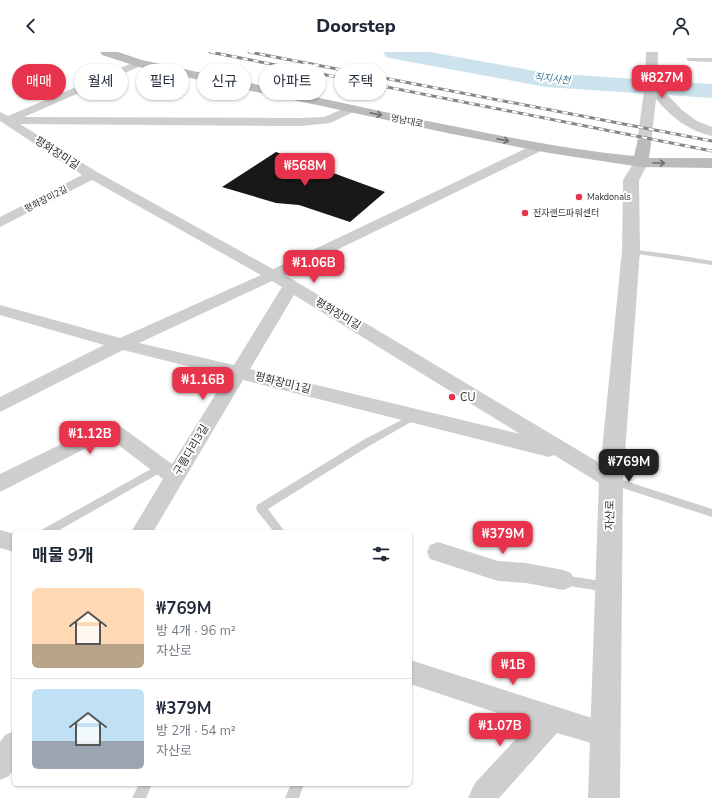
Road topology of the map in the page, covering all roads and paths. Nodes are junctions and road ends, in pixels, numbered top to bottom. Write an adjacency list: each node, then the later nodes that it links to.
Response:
1 (106, 52): 3 (main road, 영남대로)
2 (652, 52): 7 (street, 자산로)
3 (141, 58): 6 (main road, 영남대로); 8 (main road, 영남대로); 9 (street)
4 (689, 59): 5 (lane)
5 (712, 60)
6 (197, 65)
7 (651, 84): 10 (street); 13 (street, 자산로)
8 (352, 109): 9 (street); 12 (main road, 영남대로, one-way to 12)
9 (2, 120): 16 (street, 평화장미길)
10 (712, 132)
11 (603, 144): 13 (main road, 영남대로)
12 (539, 147): 13 (main road, 영남대로); 20 (street)
13 (642, 152): 14 (main road, 영남대로); 15 (main road, 영남대로, one-way to 15); 18 (street, 자산로)
14 (712, 152)
15 (712, 163)
16 (92, 175): 17 (street, 평화장미2길); 20 (street, 평화장미길)
17 (0, 223)
18 (631, 251): 19 (lane); 29 (street, 자산로)
19 (712, 263)
20 (273, 275): 21 (street, 평화장미길); 23 (street)
21 (291, 286): 24 (street, 구름다리3길); 27 (street, 평화장미길)
22 (0, 310): 23 (street, 평화장미1길)
23 (121, 344): 24 (street, 평화장미1길); 25 (street)
24 (238, 372): 26 (street, 평화장미1길); 28 (street, 구름다리3길)
25 (0, 405)
26 (415, 416): 27 (street, 평화장미1길); 34 (lane)
27 (568, 453): 29 (street, 평화장미길)
28 (169, 472): 30 (street); 32 (lane); 33 (street, 구름다리3길)
29 (611, 480): 31 (lane); 39 (street, 자산로)
30 (0, 484)
31 (712, 513)
32 (51, 530)
33 (143, 530)
34 (278, 530)
35 (0, 539): 36 (street)
36 (12, 542)
37 (438, 552): 38 (street)
38 (562, 580): 39 (lane)
39 (609, 588): 42 (street, 자산로)
40 (412, 673): 41 (street)
41 (552, 719): 42 (street); 49 (street)
42 (605, 734): 50 (street, 자산로)
43 (12, 747): 44 (street)
44 (0, 767)
45 (145, 786): 47 (lane)
46 (297, 786): 48 (lane)
47 (140, 798)
48 (292, 798)
49 (482, 798)
50 (604, 798)

